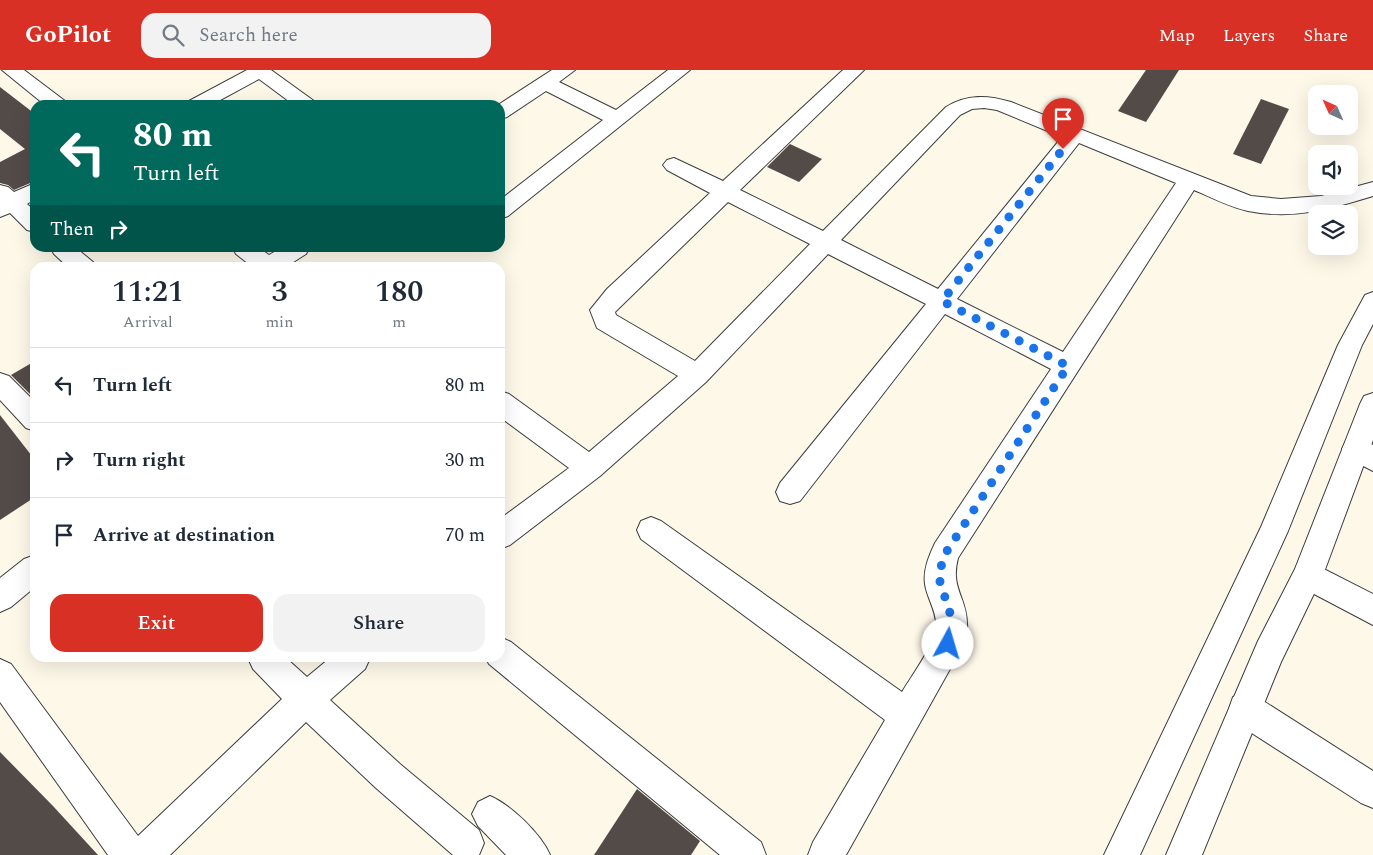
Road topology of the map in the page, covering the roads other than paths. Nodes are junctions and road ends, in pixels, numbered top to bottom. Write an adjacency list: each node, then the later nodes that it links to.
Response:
1 (12, 70): 7 (street)
2 (259, 70): 8 (street); 9 (street)
3 (565, 70): 6 (street)
4 (680, 70): 11 (street)
5 (854, 70): 16 (street)
6 (545, 83): 10 (street); 11 (street)
7 (51, 100)
8 (205, 100)
9 (300, 100)
10 (505, 110)
11 (617, 119): 19 (street)
12 (1075, 134): 14 (street); 21 (street); 28 (street)
13 (674, 165): 16 (street)
14 (1189, 180): 15 (street); 30 (street)
15 (1373, 189)
16 (726, 190): 21 (street); 31 (street)
17 (30, 192): 18 (street)
18 (4, 201): 20 (street)
19 (505, 207)
20 (30, 220)
21 (827, 242): 28 (street); 31 (street)
22 (67, 252): 25 (street)
23 (249, 252): 26 (street)
24 (292, 252): 27 (street)
25 (78, 262)
26 (263, 262)
27 (277, 262)
28 (942, 301): 30 (street); 38 (street)
29 (1373, 301): 60 (street)
30 (1068, 366): 51 (street)
31 (697, 375): 37 (street)
32 (0, 383): 35 (street)
33 (1373, 404): 36 (street)
34 (505, 406): 37 (street)
35 (30, 415)
36 (1365, 454): 42 (street)
37 (590, 468): 40 (street)
38 (790, 492)
39 (651, 530): 51 (street)
40 (505, 532)
41 (30, 573): 43 (street)
42 (1308, 575): 44 (street); 50 (street)
43 (0, 597)
44 (1373, 610)
45 (505, 657): 58 (street)
46 (268, 662): 49 (street)
47 (349, 662): 49 (street)
48 (0, 675): 55 (street)
49 (306, 699): 54 (street); 56 (street)
50 (1245, 709): 52 (street); 61 (street)
51 (908, 716): 59 (street)
52 (1373, 791)
53 (490, 814): 57 (street)
54 (466, 843)
55 (130, 855)
56 (144, 855)
57 (532, 855)
58 (748, 855)
59 (826, 855)
60 (1122, 855)
61 (1184, 855)

